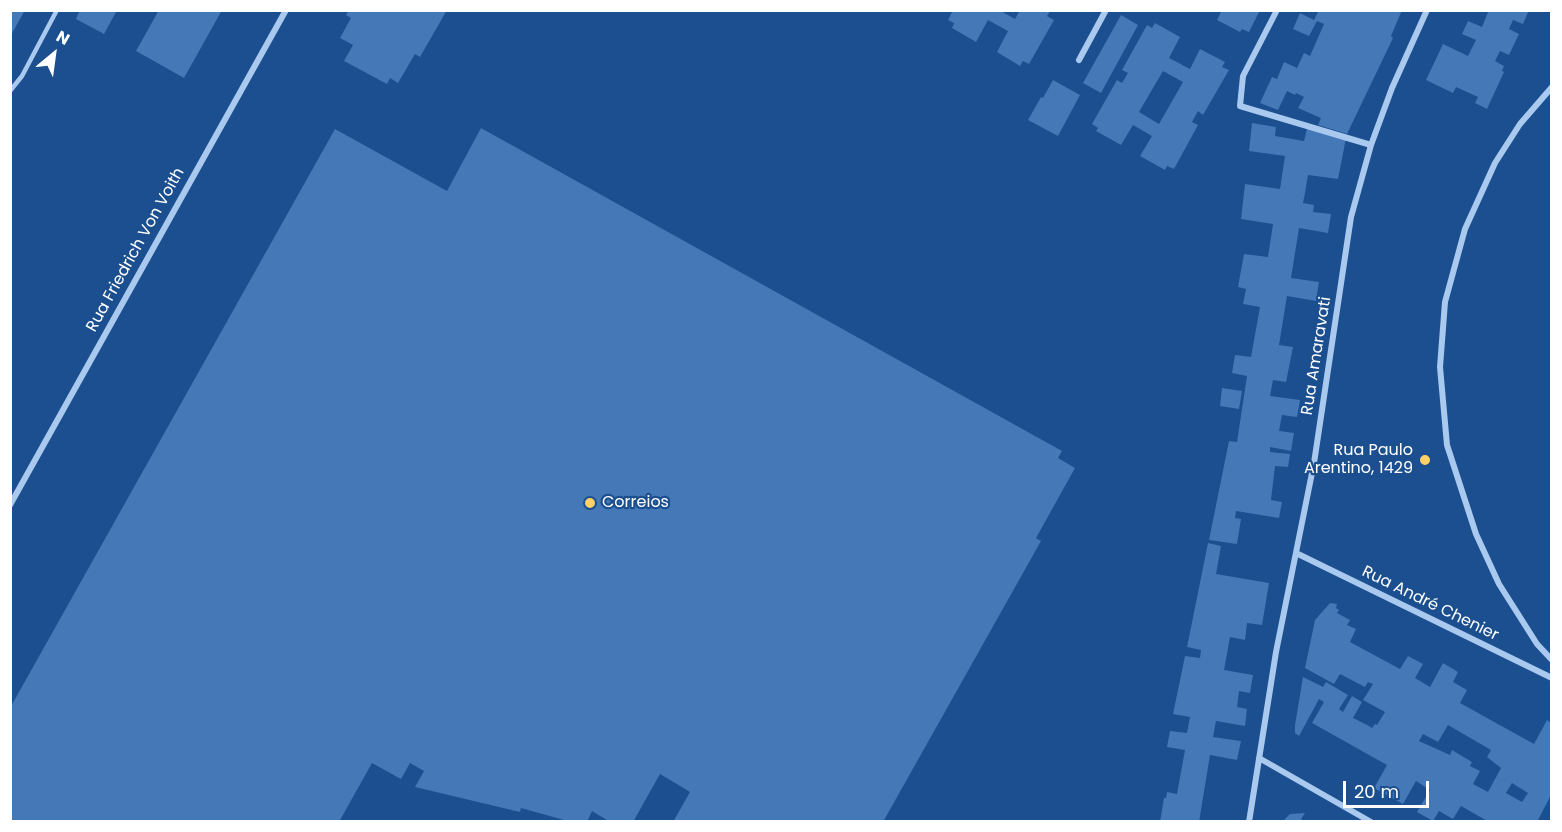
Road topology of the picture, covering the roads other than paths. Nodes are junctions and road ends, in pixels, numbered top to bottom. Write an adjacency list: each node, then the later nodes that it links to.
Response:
1 (57, 10): 8 (lane)
2 (286, 10): 10 (street, Rua Friedrich Von Voith)
3 (1106, 10): 6 (street)
4 (1277, 10): 9 (street)
5 (1427, 10): 9 (street, Rua Amaravati)
6 (1079, 60)
7 (1551, 87): 12 (street)
8 (10, 91)
9 (1371, 145): 11 (street, Rua Amaravati)
10 (10, 505)
11 (1296, 553): 13 (street, Rua André Chenier); 14 (street, Rua Amaravati)
12 (1551, 660)
13 (1551, 678)
14 (1259, 758): 15 (street, Rua Amaravati); 16 (street)
15 (1249, 822)
16 (1371, 822)

